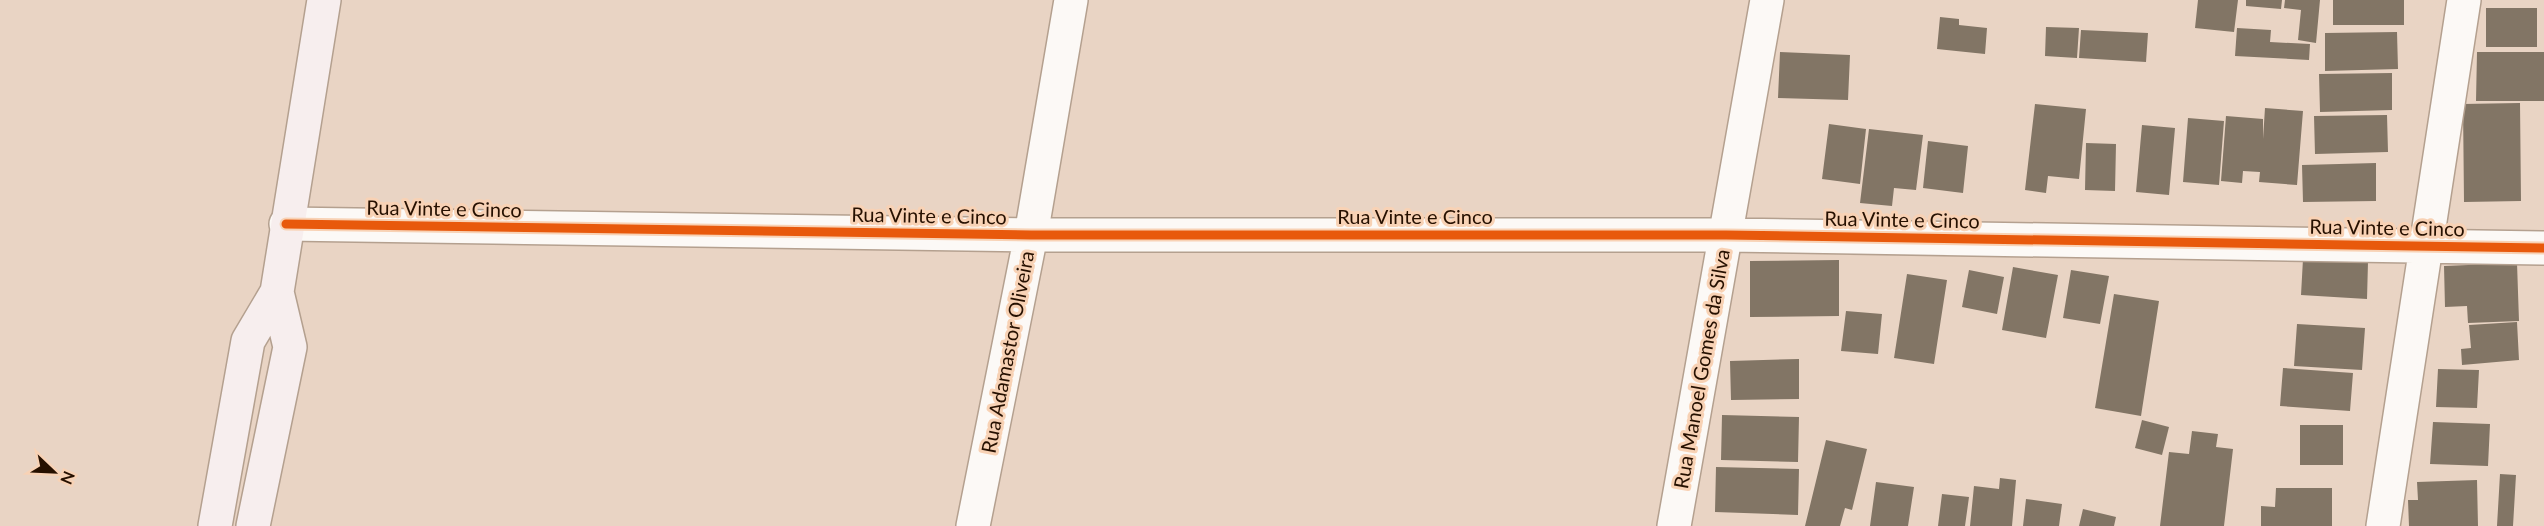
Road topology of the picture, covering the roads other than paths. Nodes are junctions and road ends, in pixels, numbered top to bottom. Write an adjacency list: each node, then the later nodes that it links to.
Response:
1 (324, 0): 5 (street)
2 (1071, 0): 6 (street, Rua Adamastor Oliveira)
3 (1767, 0): 7 (street, Rua Manoel Gomes da Silva)
4 (2464, 0): 8 (street)
5 (286, 224): 6 (street, Rua Vinte e Cinco); 10 (street)
6 (1031, 235): 7 (street, Rua Vinte e Cinco); 13 (street, Rua Adamastor Oliveira)
7 (1726, 235): 8 (street, Rua Vinte e Cinco); 14 (street, Rua Manoel Gomes da Silva)
8 (2427, 248): 9 (street, Rua Vinte e Cinco); 15 (street)
9 (2544, 248)
10 (277, 292): 11 (street); 12 (street)
11 (215, 526)
12 (253, 526)
13 (973, 526)
14 (1674, 526)
15 (2383, 526)

